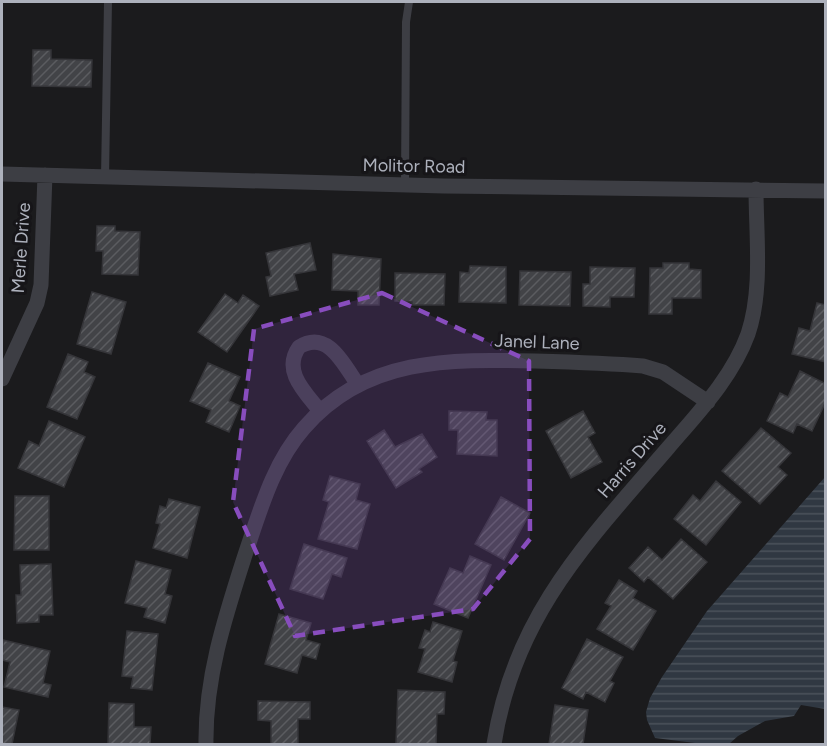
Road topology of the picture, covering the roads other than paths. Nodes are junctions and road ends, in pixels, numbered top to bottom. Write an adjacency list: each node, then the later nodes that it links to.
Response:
1 (108, 2): 5 (lane)
2 (409, 2): 6 (lane)
3 (2, 174): 4 (street, Molitor Road)
4 (45, 175): 5 (street, Molitor Road); 9 (street, Merle Drive)
5 (105, 177): 6 (street, Molitor Road)
6 (405, 185): 7 (street, Molitor Road)
7 (756, 189): 8 (street, Molitor Road); 12 (street, Harris Drive)
8 (825, 191)
9 (8, 351): 10 (street, Merle Drive)
10 (2, 379)
11 (358, 385): 12 (street, Janel Lane); 13 (street, Janel Lane); 13 (street)
12 (708, 402): 15 (street, Harris Drive)
13 (320, 411): 14 (street, Janel Lane)
14 (206, 744)
15 (494, 744)

